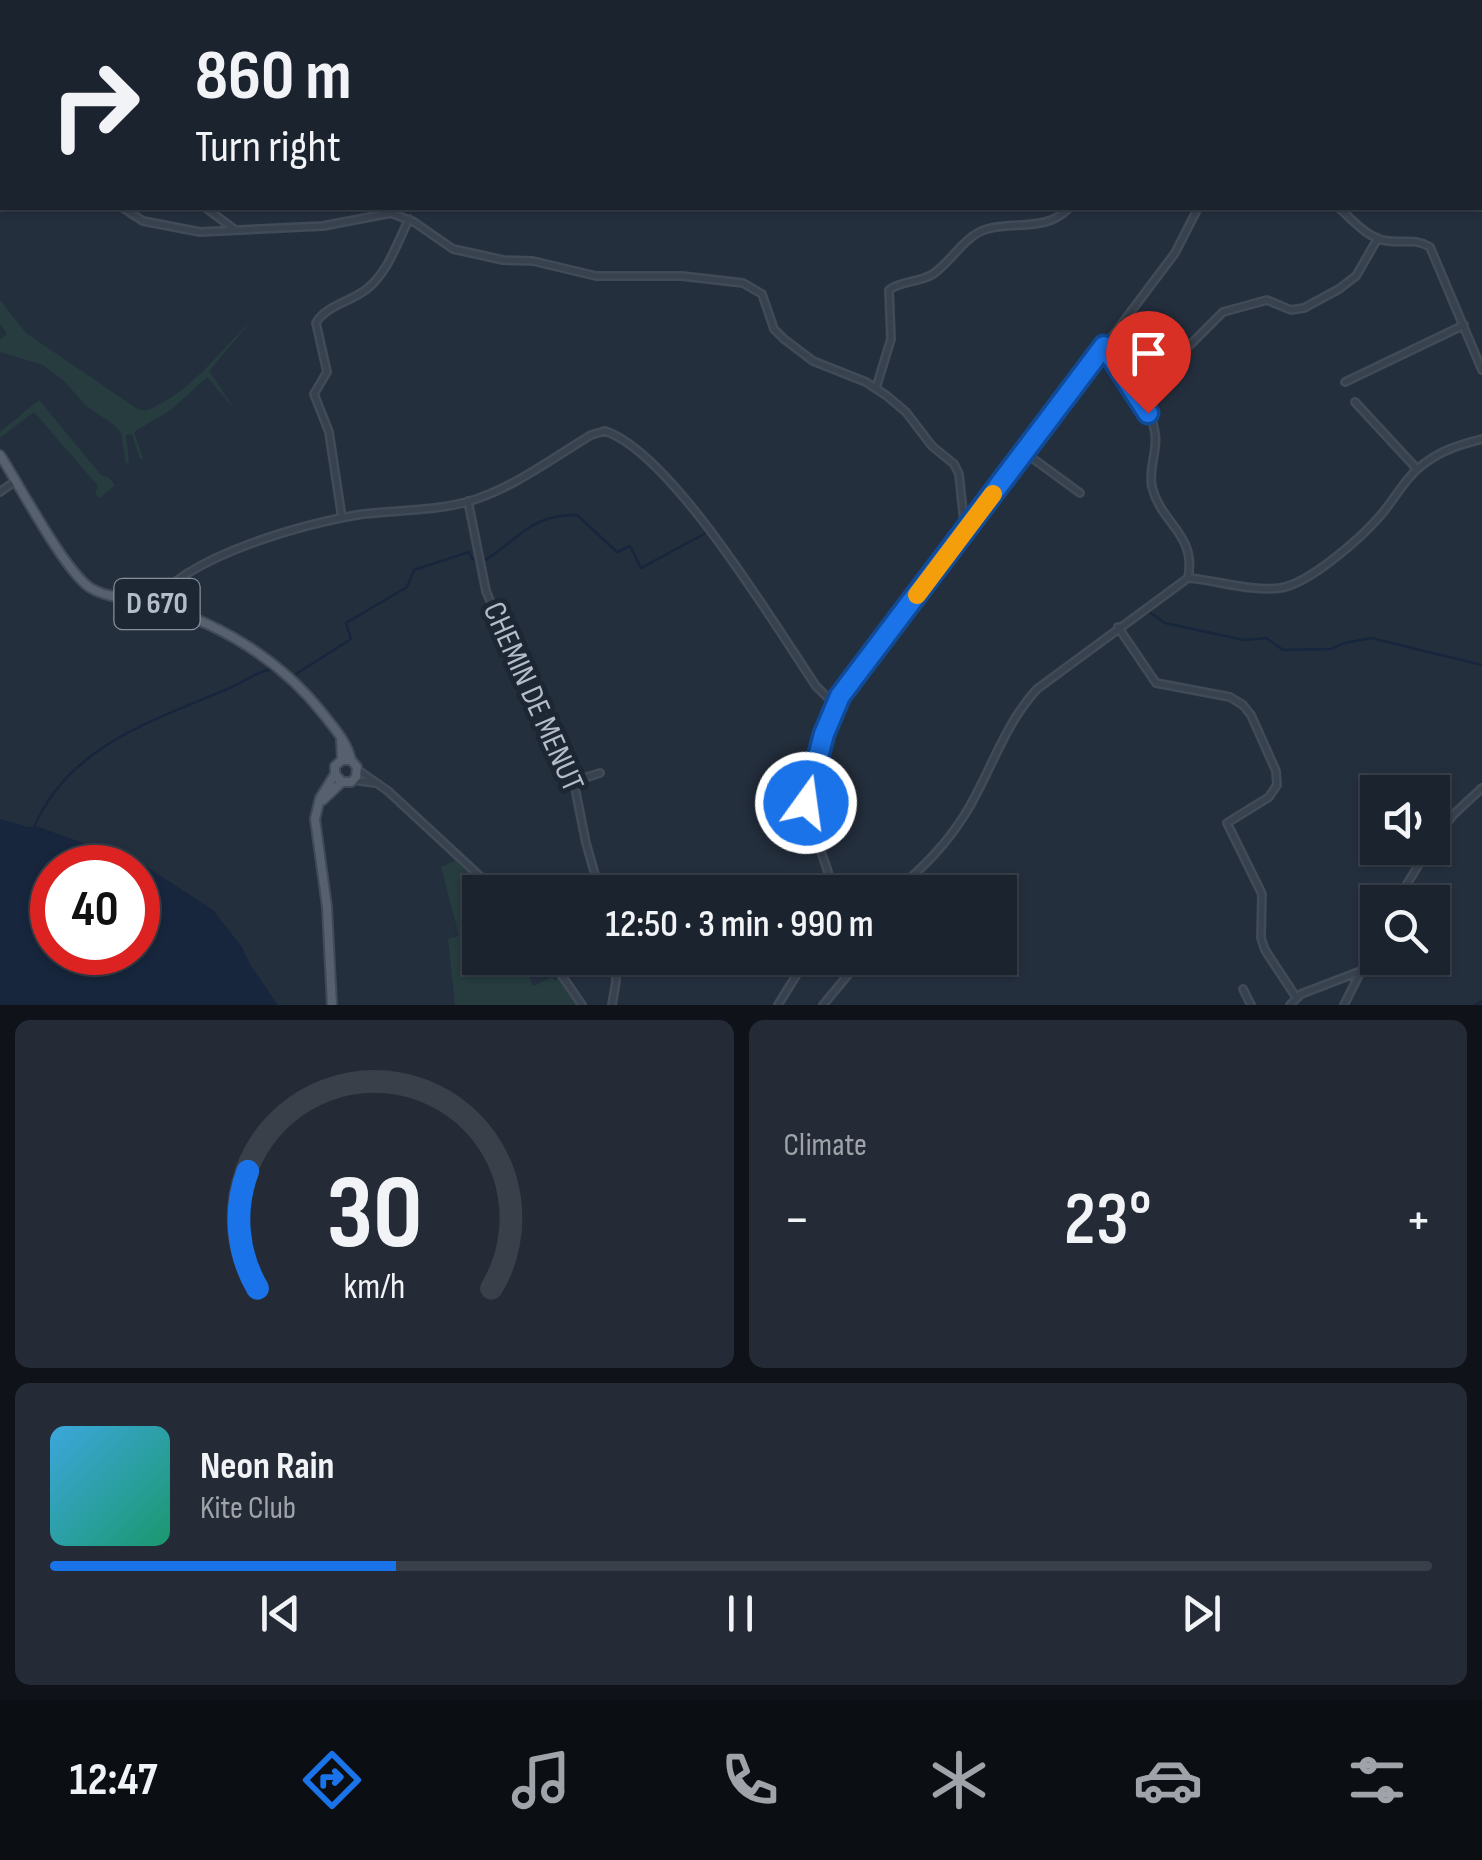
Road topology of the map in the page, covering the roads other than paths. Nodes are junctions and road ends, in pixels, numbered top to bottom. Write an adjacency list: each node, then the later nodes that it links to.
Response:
1 (126, 210): 8 (street)
2 (209, 210): 8 (street)
3 (391, 210): 7 (street); 8 (street)
4 (1066, 210): 15 (street)
5 (1197, 210): 11 (street)
6 (1342, 210): 9 (street)
7 (408, 219): 15 (street); 25 (street)
8 (236, 230)
9 (1378, 238): 10 (street); 13 (street)
10 (1465, 325): 12 (street); 14 (street)
11 (1104, 346): 13 (street); 18 (street)
12 (1482, 370)
13 (1130, 382): 27 (street)
14 (1345, 382)
15 (876, 388): 26 (street)
16 (1355, 402): 20 (street)
17 (1482, 439): 20 (street)
18 (1024, 452): 23 (street); 26 (street)
19 (0, 455): 21 (main road, D 670)
20 (1418, 469): 27 (street)
21 (17, 480): 22 (street); 28 (main road, D 670)
22 (0, 492)
23 (1080, 493)
24 (468, 502): 25 (street); 30 (street); 36 (street, CHEMIN DE MENUT)
25 (342, 518): 28 (street)
26 (968, 527): 30 (street)
27 (1188, 578): 29 (street)
28 (155, 604): 31 (main road, D 670)
29 (1118, 628): 43 (street); 51 (street)
30 (835, 704): 42 (street)
31 (346, 760): 32 (main road); 34 (main road)
32 (358, 770): 35 (main road); 37 (street)
33 (600, 773): 36 (street)
34 (338, 778): 35 (main road); 52 (main road)
35 (354, 780): 37 (street)
36 (574, 782): 41 (street, CHEMIN DE MENUT)
37 (381, 785): 40 (street)
38 (1482, 788): 39 (street)
39 (1450, 819)
40 (479, 875)
41 (595, 875)
42 (829, 875)
43 (915, 875)
44 (1360, 972): 51 (street)
45 (562, 975): 53 (street)
46 (616, 975): 54 (street)
47 (797, 975): 55 (street)
48 (848, 975): 56 (street)
49 (1360, 975): 59 (street)
50 (1243, 989): 57 (street)
51 (1296, 997): 58 (street)
52 (332, 1005)
53 (582, 1005)
54 (612, 1005)
55 (778, 1005)
56 (823, 1005)
57 (1251, 1005)
58 (1290, 1005)
59 (1344, 1005)

